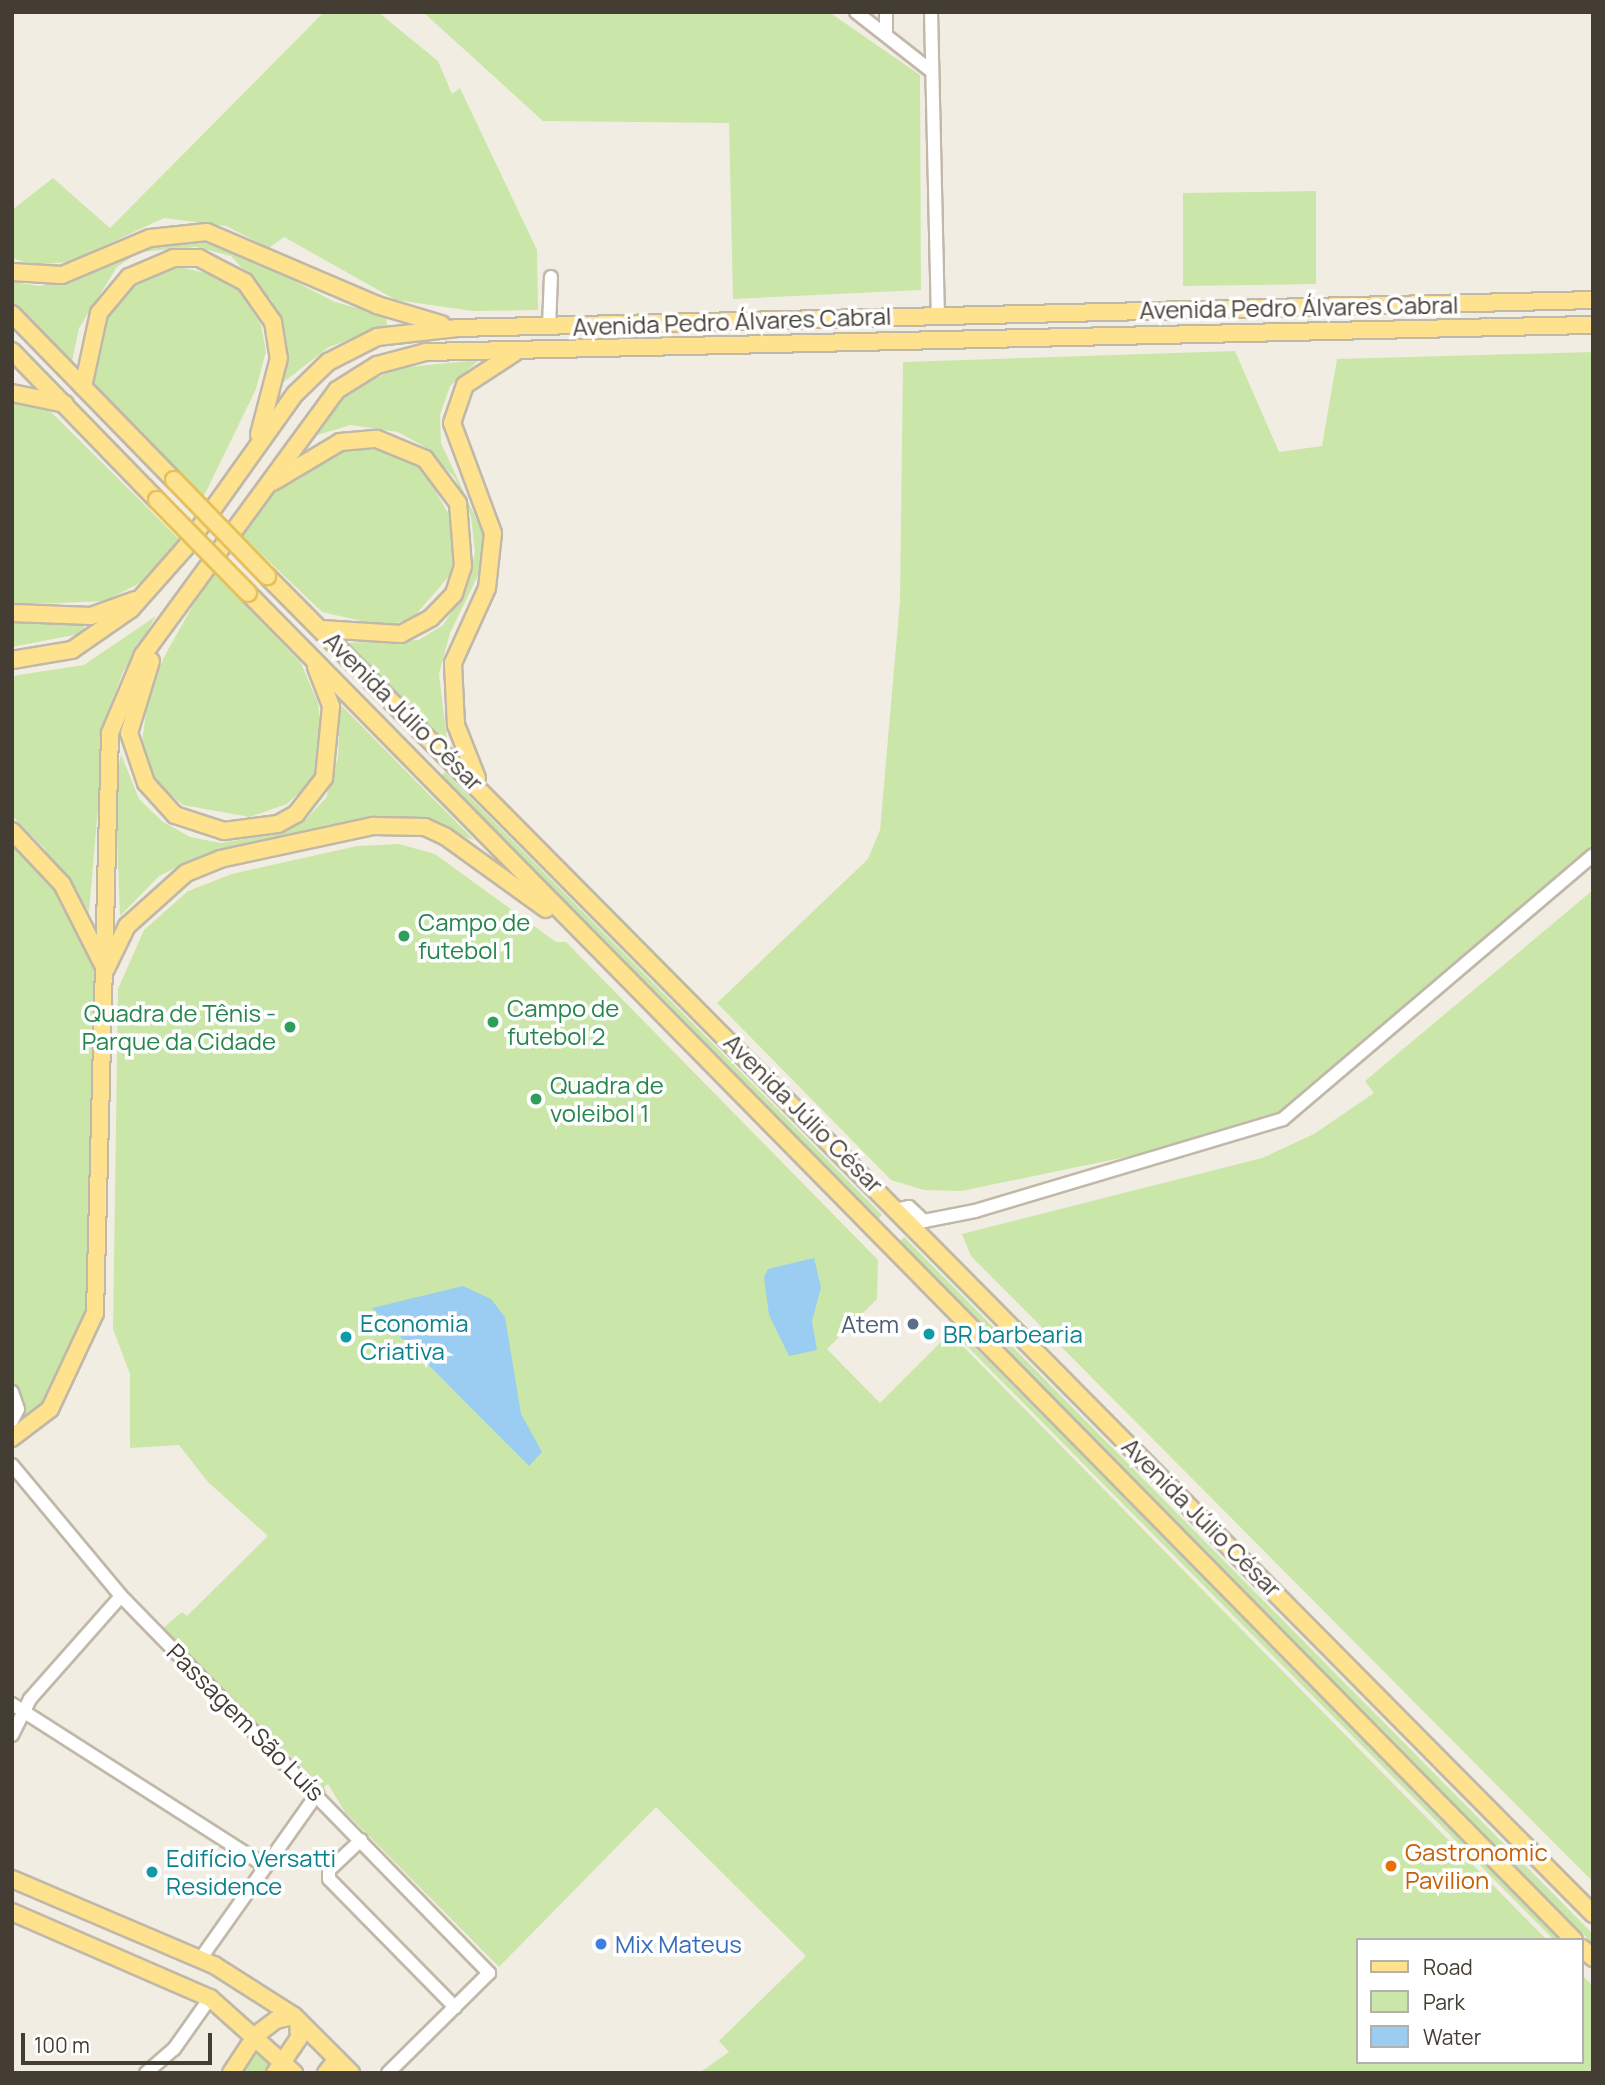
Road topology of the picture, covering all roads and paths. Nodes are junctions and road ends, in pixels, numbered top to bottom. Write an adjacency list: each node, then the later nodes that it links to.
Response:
1 (856, 12): 4 (street)
2 (886, 12): 4 (street)
3 (931, 12): 5 (street)
4 (886, 34): 5 (street)
5 (930, 70): 10 (street)
6 (12, 272): 13 (main road)
7 (551, 276): 12 (street)
8 (1593, 300): 10 (main road, Avenida Pedro Álvares Cabral)
9 (12, 314): 16 (main road, Avenida Júlio César)
10 (938, 316): 12 (main road, Avenida Pedro Álvares Cabral)
11 (1593, 325): 14 (main road, Avenida Pedro Álvares Cabral)
12 (550, 326): 13 (main road, Avenida Pedro Álvares Cabral)
13 (457, 328): 19 (main road, Avenida Pedro Álvares Cabral)
14 (523, 349): 20 (main road, Avenida Pedro Álvares Cabral); 27 (main road)
15 (12, 351): 18 (main road, Avenida Júlio César)
16 (83, 387): 19 (main road); 24 (main road, Avenida Júlio César, bridge)
17 (12, 393): 18 (main road)
18 (65, 404): 26 (main road, Avenida Júlio César, bridge)
19 (255, 449): 22 (main road, Avenida Pedro Álvares Cabral)
20 (268, 485): 21 (main road, Avenida Pedro Álvares Cabral); 24 (main road)
21 (187, 591): 26 (main road); 31 (main road)
22 (144, 596): 23 (main road); 25 (main road, Avenida Pedro Álvares Cabral)
23 (12, 613)
24 (321, 629): 27 (main road, Avenida Júlio César)
25 (12, 660)
26 (314, 662): 30 (main road, Avenida Júlio César)
27 (481, 787): 32 (main road, Avenida Júlio César)
28 (12, 831): 31 (main road)
29 (1593, 855): 32 (street)
30 (596, 948): 31 (main road); 46 (main road, Avenida Júlio César)
31 (104, 970): 35 (main road)
32 (899, 1209): 45 (main road, Avenida Júlio César)
33 (12, 1392): 34 (street)
34 (14, 1419)
35 (12, 1437)
36 (12, 1465): 37 (street, Passagem São Luís)
37 (121, 1595): 38 (street); 40 (street, Passagem São Luís)
38 (18, 1708): 39 (street); 42 (street)
39 (12, 1735)
40 (317, 1794): 41 (street, Passagem São Luís); 42 (street)
41 (361, 1840): 49 (street, Passagem São Luís); 49 (street)
42 (264, 1865): 47 (street)
43 (12, 1879): 47 (main road)
44 (12, 1912): 48 (main road)
45 (1593, 1914)
46 (1572, 1938)
47 (201, 1958): 50 (main road)
48 (210, 1998): 51 (main road); 54 (street)
49 (455, 2007): 58 (street)
50 (296, 2018): 51 (main road); 52 (main road); 53 (main road)
51 (256, 2035): 53 (main road); 55 (main road)
52 (337, 2059): 56 (main road); 57 (main road)
53 (284, 2069)
54 (146, 2073)
55 (231, 2073)
56 (326, 2073)
57 (351, 2073)
58 (388, 2073)

